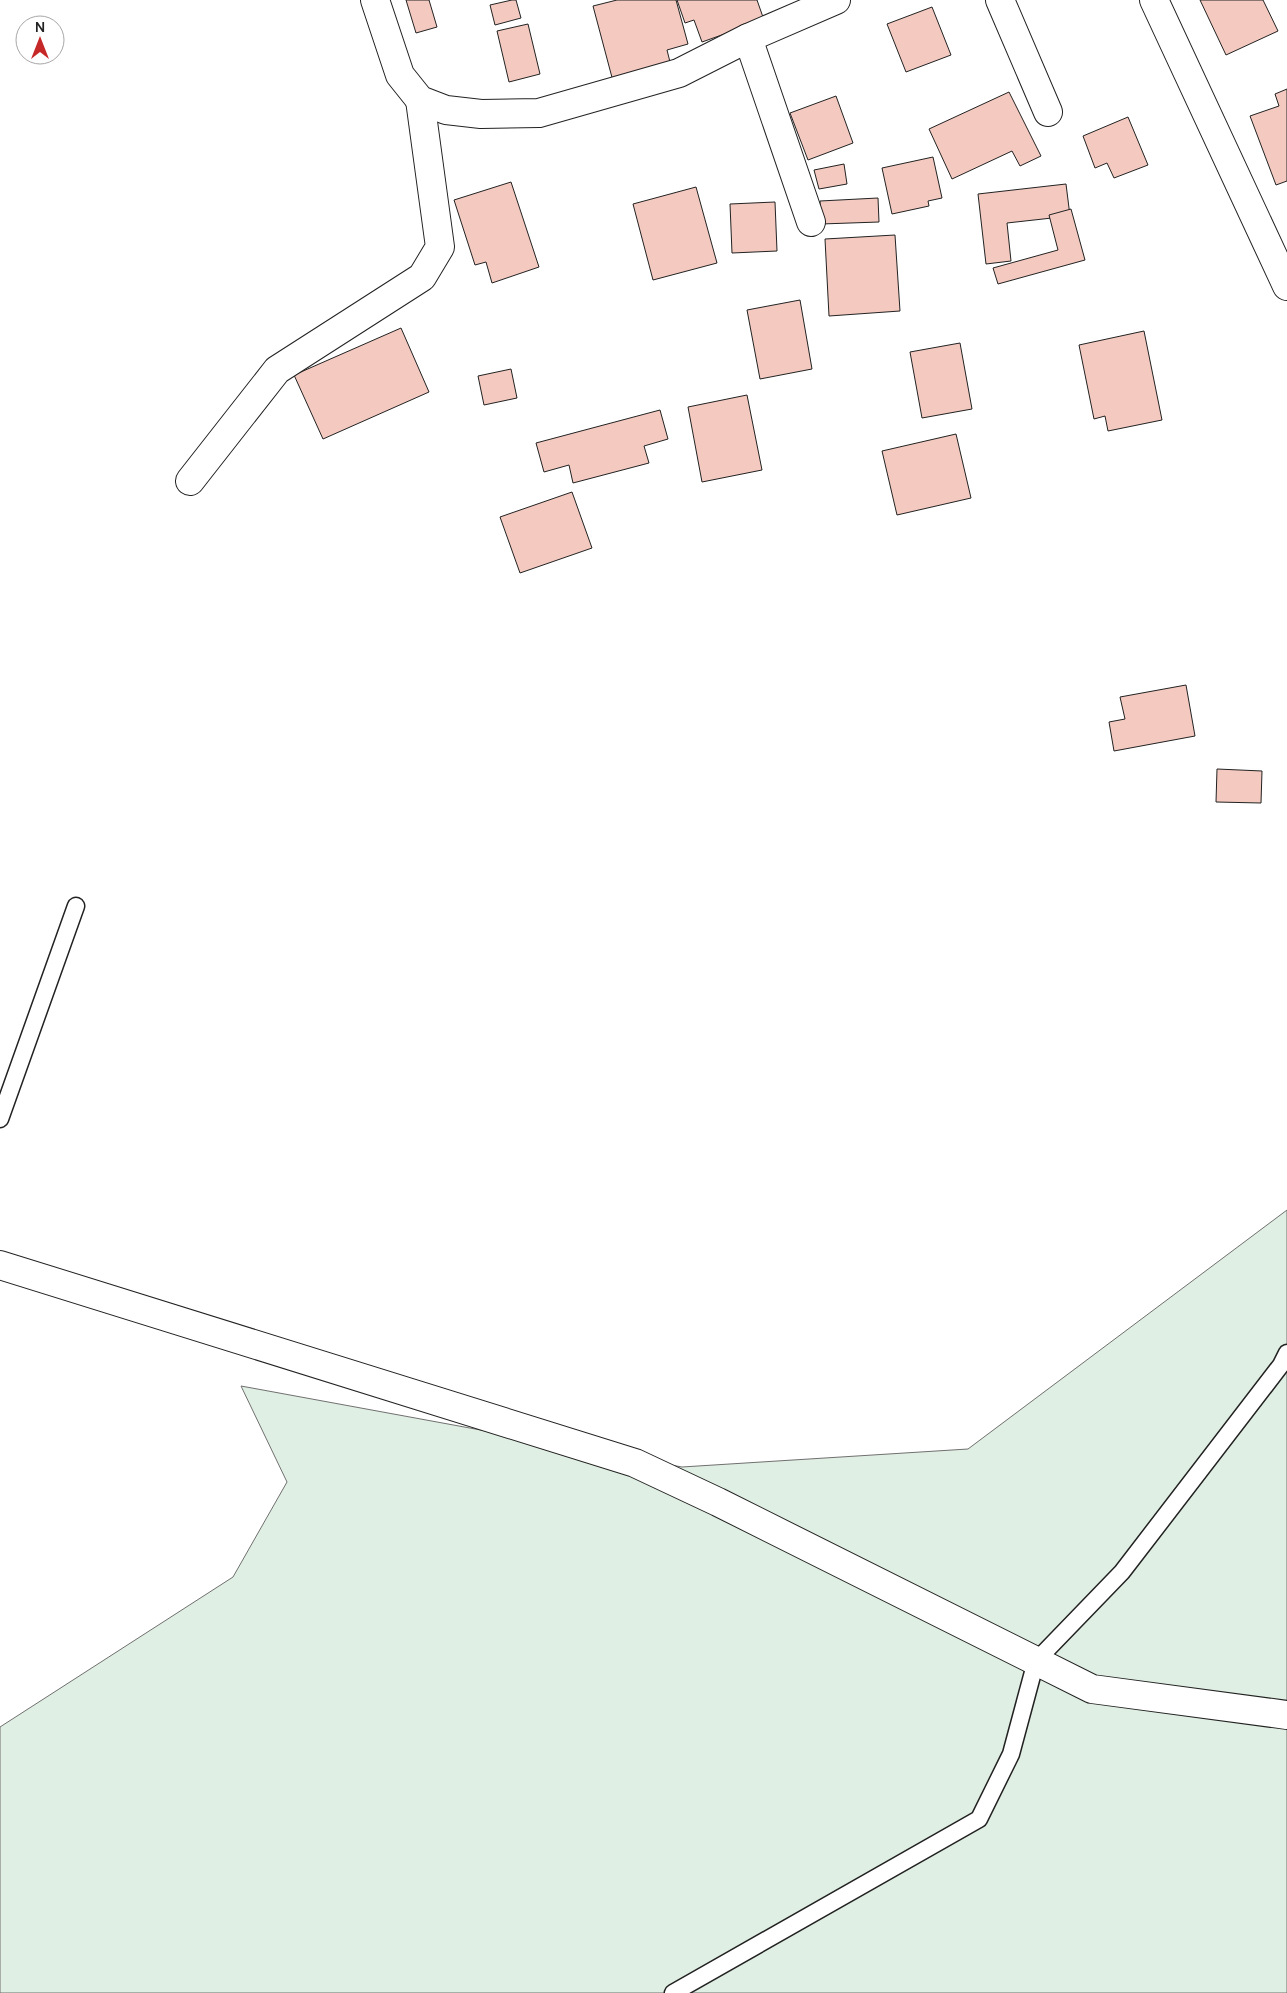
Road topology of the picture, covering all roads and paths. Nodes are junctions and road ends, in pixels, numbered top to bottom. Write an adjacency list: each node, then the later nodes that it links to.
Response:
1 (375, 0): 6 (street)
2 (836, 0): 5 (street)
3 (1000, 0): 7 (street)
4 (1154, 0): 9 (street)
5 (748, 38): 6 (street); 8 (street)
6 (420, 100): 10 (street)
7 (1048, 112)
8 (810, 222)
9 (1287, 286)
10 (190, 481)
11 (76, 906): 12 (lane)
12 (0, 1120)
13 (0, 1264): 15 (street)
14 (1287, 1353): 15 (lane)
15 (1036, 1661): 16 (street); 17 (lane)
16 (1287, 1715)
17 (673, 1993)

